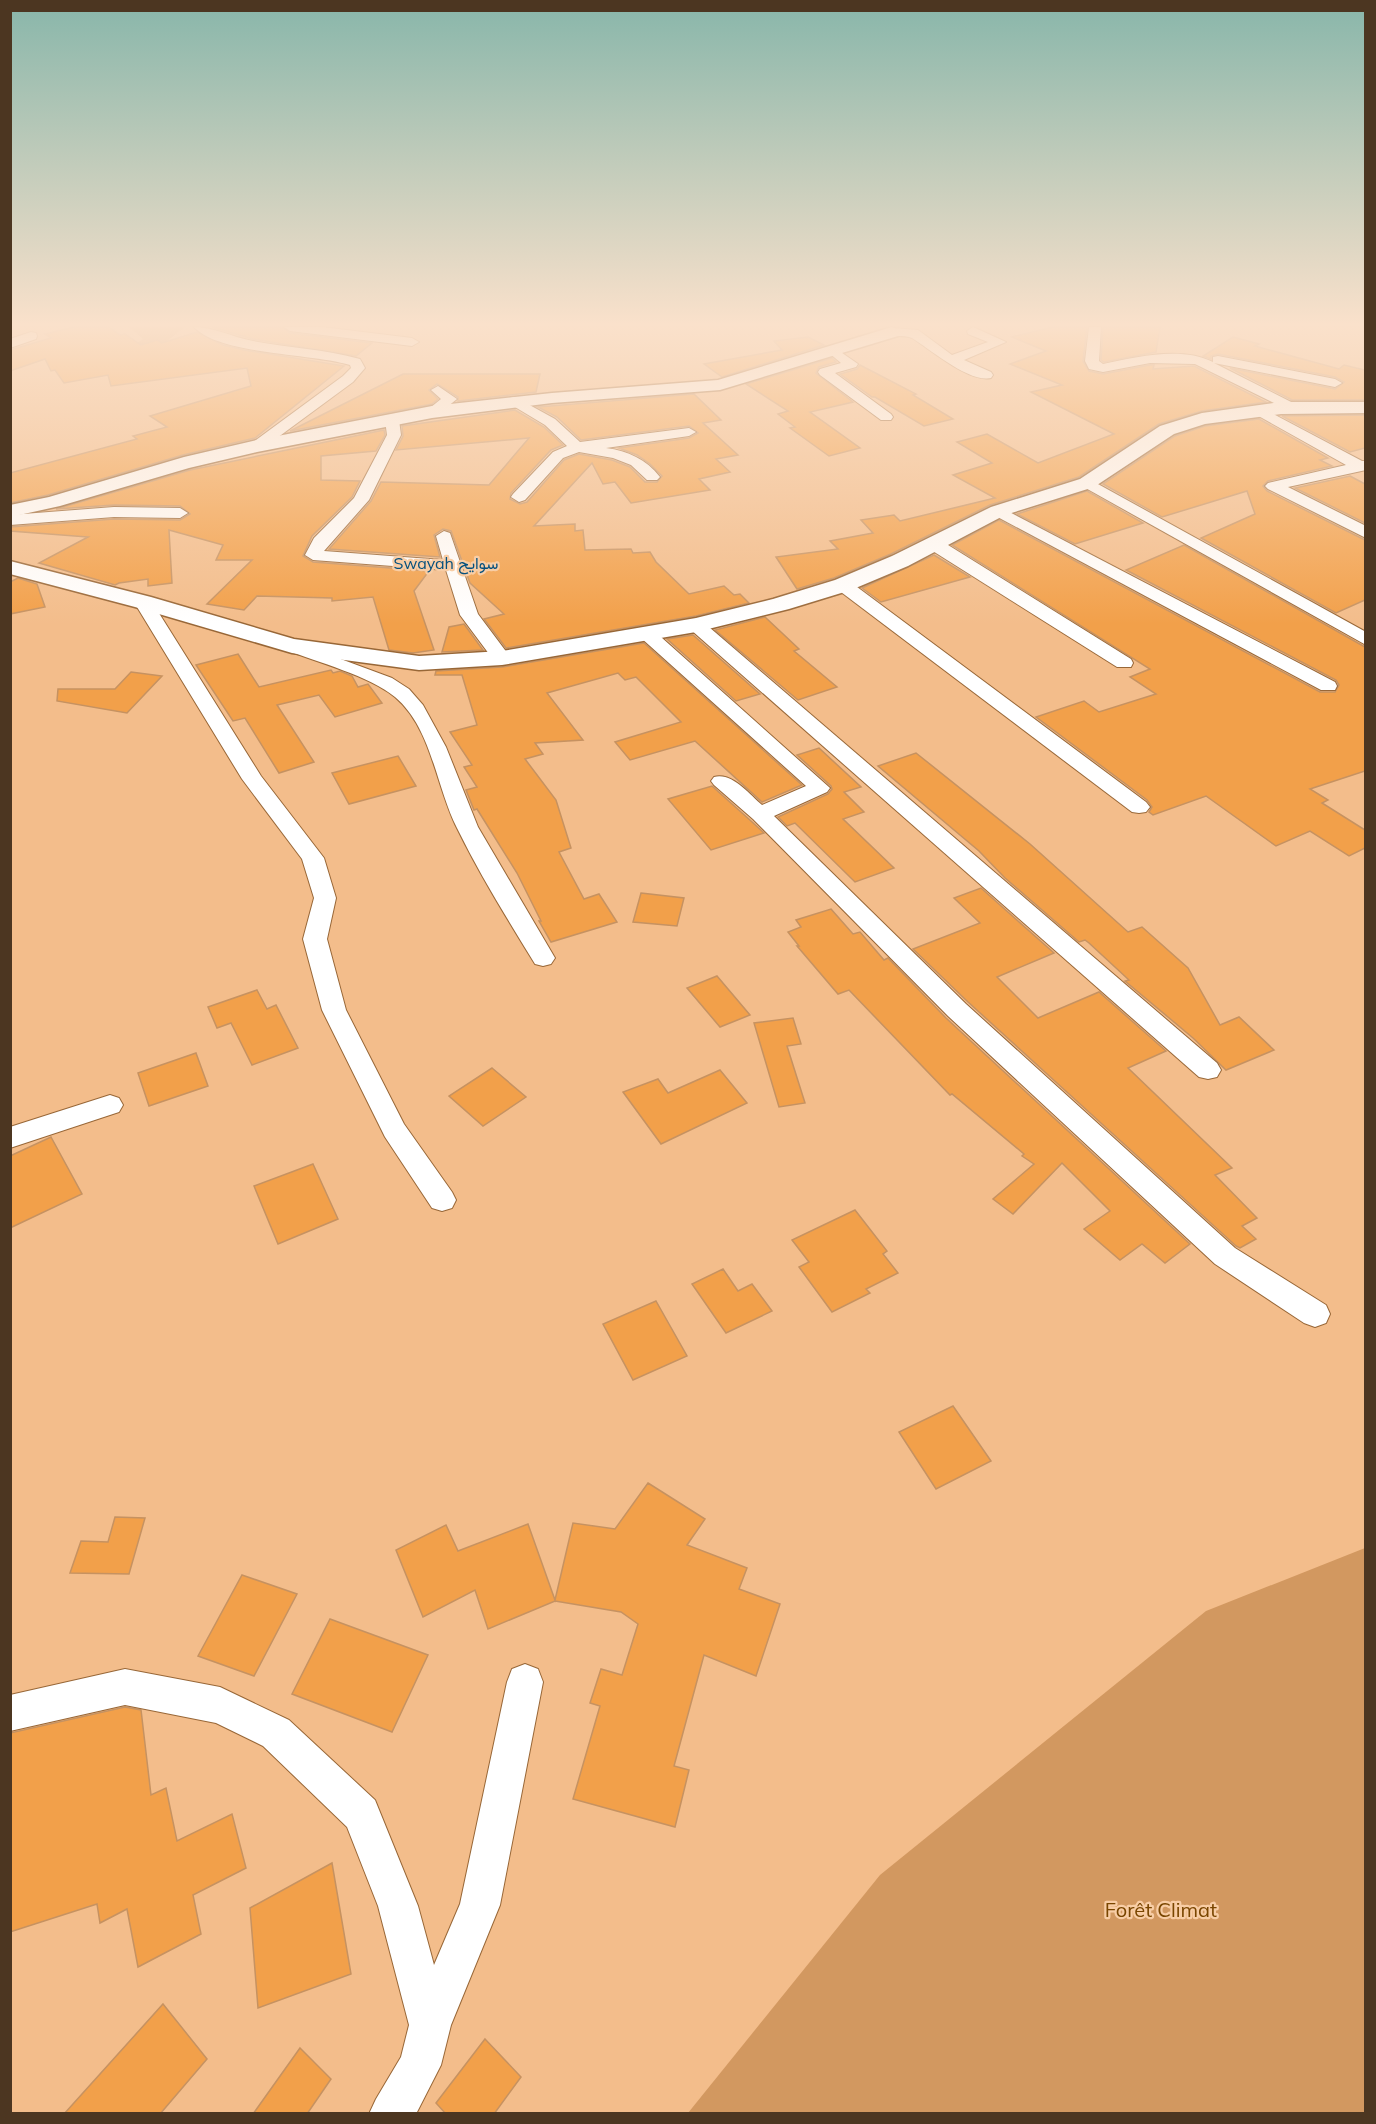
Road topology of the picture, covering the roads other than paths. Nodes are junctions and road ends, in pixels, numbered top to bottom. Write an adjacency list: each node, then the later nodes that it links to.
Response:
1 (284, 426): 8 (street)
2 (360, 426): 8 (street)
3 (393, 426): 21 (street)
4 (554, 426): 9 (street)
5 (1179, 426): 12 (street)
6 (1288, 426): 10 (street)
7 (689, 432): 9 (street)
8 (257, 446): 14 (street)
9 (577, 447): 11 (street); 13 (street)
10 (1362, 466): 18 (street)
11 (652, 477)
12 (1087, 483): 15 (street); 27 (street)
13 (519, 496)
14 (10, 511)
15 (998, 511): 20 (street); 31 (street)
16 (180, 513): 17 (street)
17 (10, 520)
18 (1365, 533)
19 (444, 536): 21 (street)
20 (934, 544): 23 (street); 30 (street)
21 (454, 566): 29 (street)
22 (10, 567): 24 (street)
23 (843, 585): 25 (street); 33 (street)
24 (143, 602): 28 (street); 39 (street)
25 (696, 625): 26 (street); 36 (street)
26 (646, 633): 29 (street); 34 (street)
27 (1365, 640)
28 (292, 646): 29 (street); 35 (street)
29 (502, 658)
30 (1124, 663)
31 (1328, 686)
32 (721, 781): 34 (street)
33 (1139, 807)
34 (760, 814): 40 (street)
35 (543, 958)
36 (1208, 1070)
37 (110, 1105): 38 (street)
38 (10, 1138)
39 (442, 1200)
40 (1315, 1314)
41 (525, 1682): 43 (street)
42 (10, 1713): 43 (street)
43 (430, 2025): 44 (street)
44 (391, 2114)

